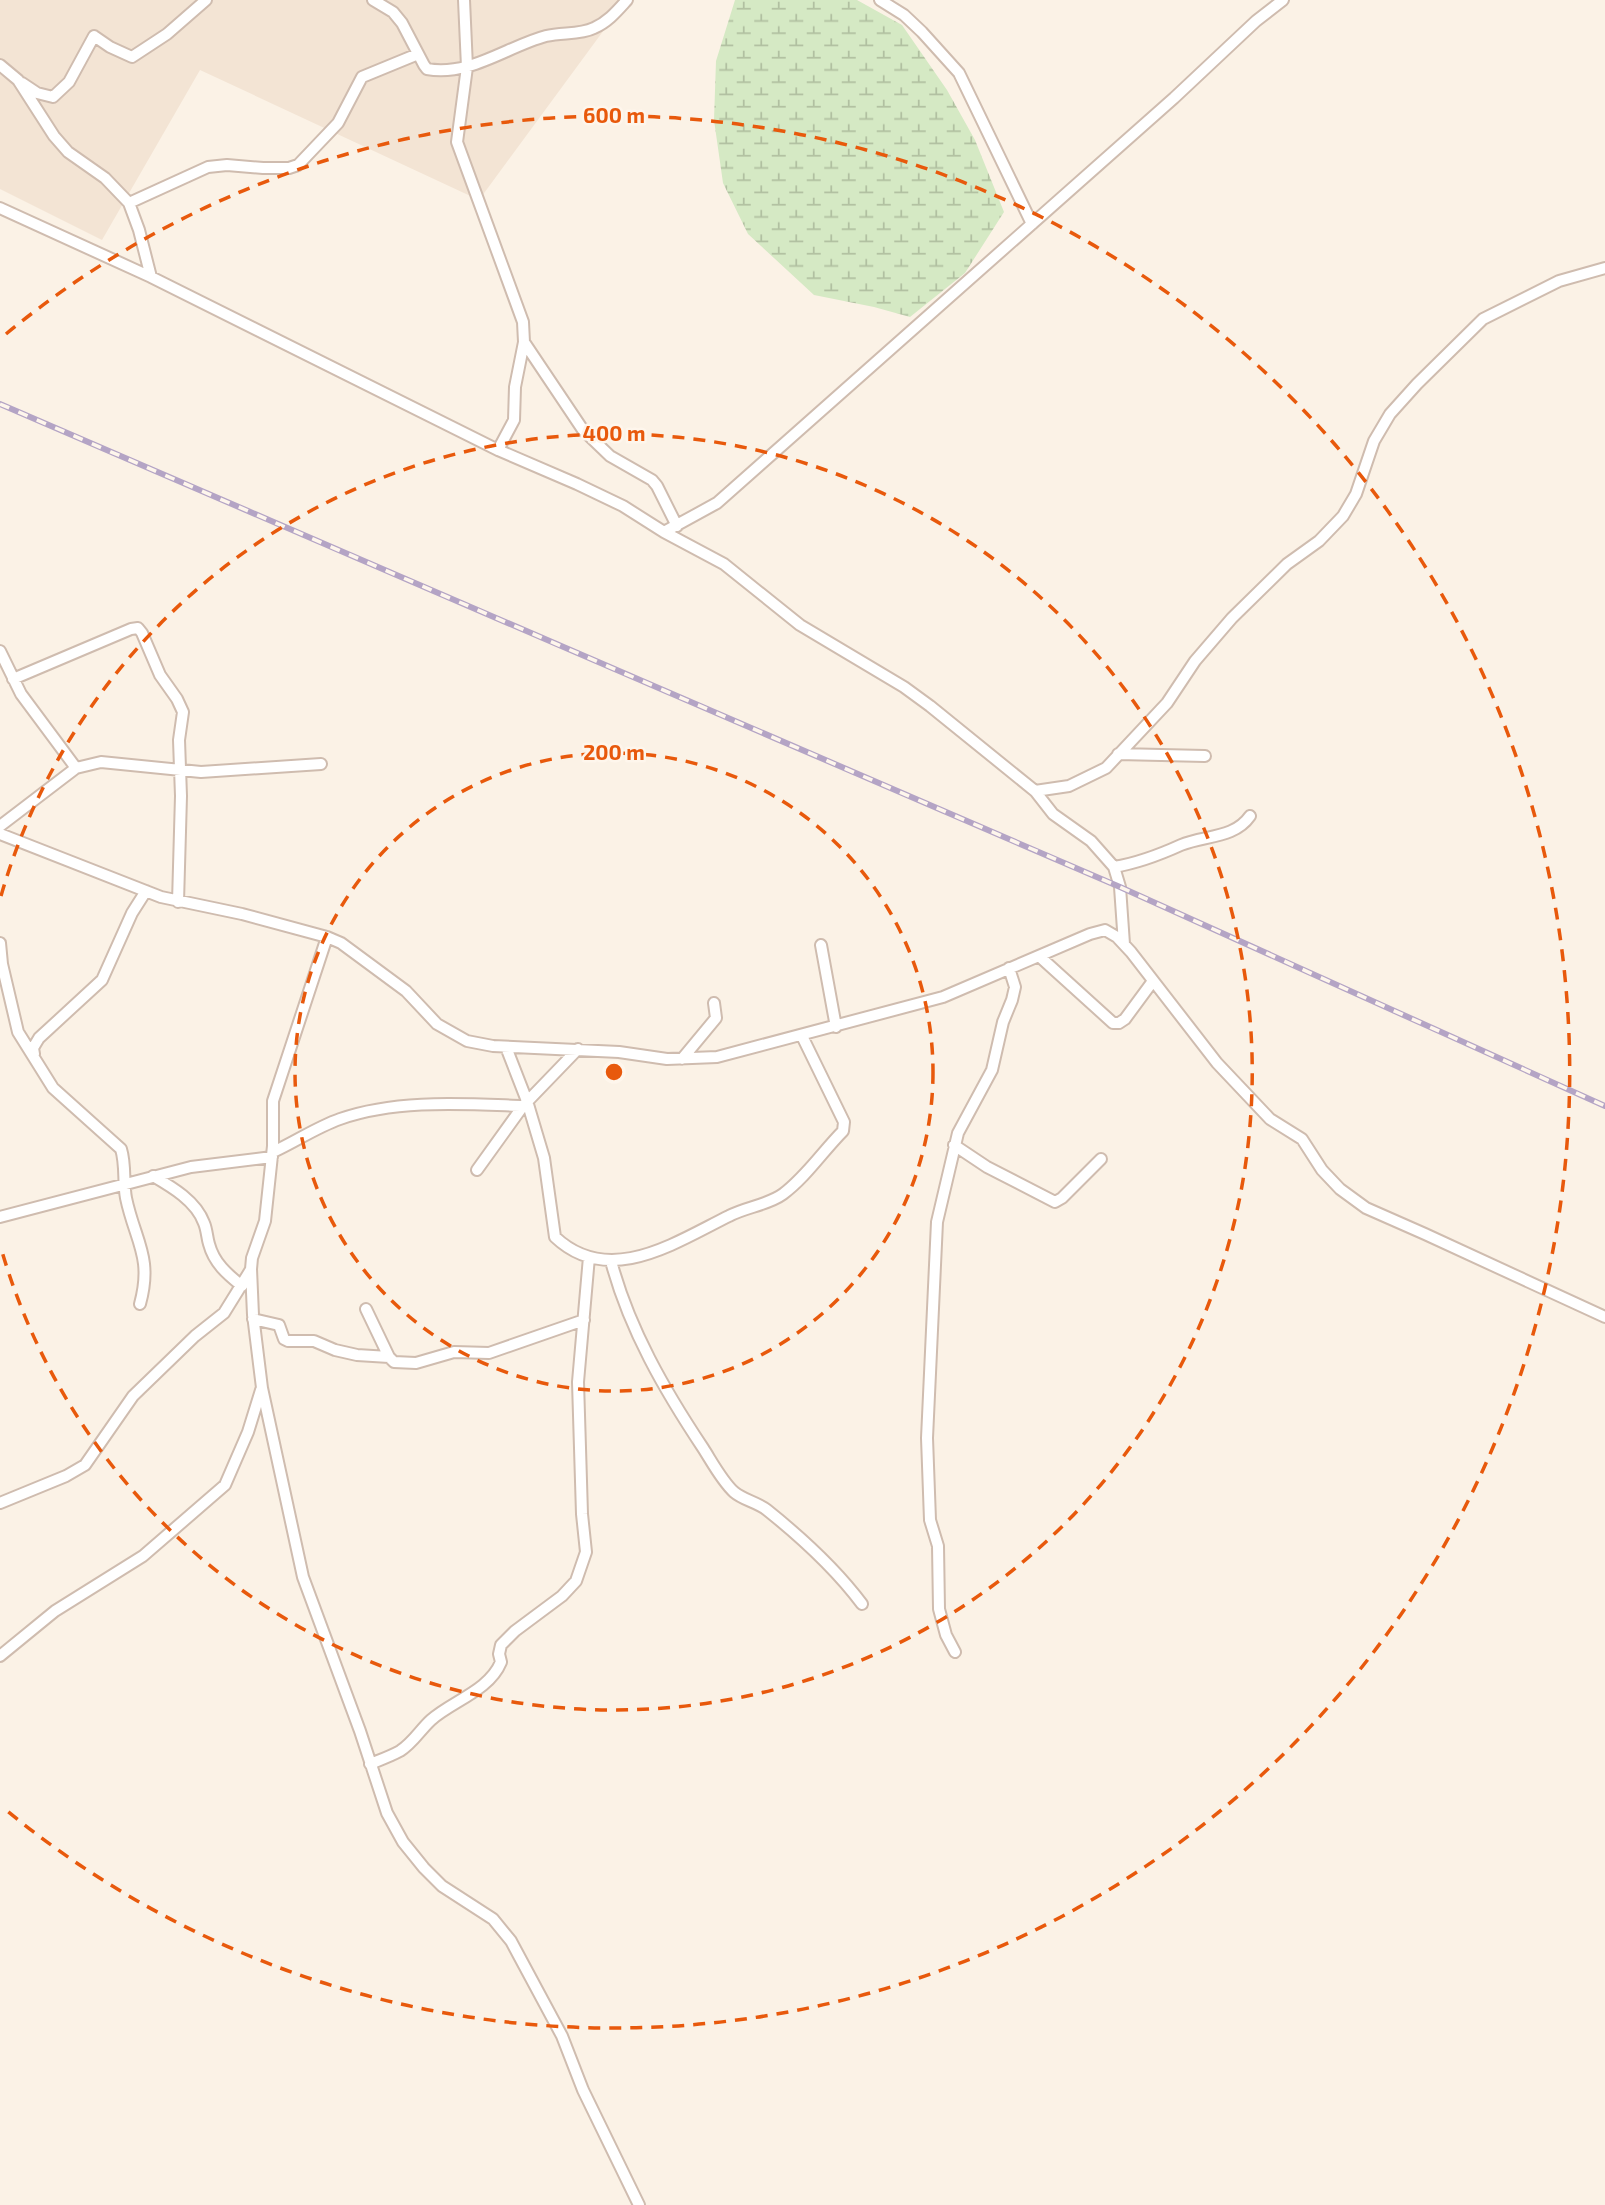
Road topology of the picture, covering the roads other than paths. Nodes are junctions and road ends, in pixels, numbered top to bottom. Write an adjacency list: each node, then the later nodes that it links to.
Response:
1 (206, 0): 10 (street)
2 (373, 0): 7 (street)
3 (464, 0): 9 (street)
4 (627, 0): 9 (street)
5 (880, 0): 13 (street)
6 (1283, 0): 13 (street)
7 (418, 54): 9 (street); 11 (street)
8 (0, 65): 10 (street)
9 (467, 67): 16 (street)
10 (18, 80): 11 (street)
11 (129, 203): 15 (street)
12 (0, 208): 15 (street)
13 (1032, 224): 18 (street)
14 (1605, 268): 22 (street)
15 (151, 276): 17 (street)
16 (524, 342): 17 (street); 18 (street)
17 (498, 450): 19 (street)
18 (677, 526): 19 (street)
19 (664, 532): 27 (street)
20 (0, 651): 21 (street)
21 (13, 679): 25 (street); 26 (street)
22 (1118, 754): 23 (street); 27 (street)
23 (1205, 755)
24 (321, 764): 26 (street)
25 (76, 768): 26 (street); 29 (street)
26 (179, 769): 32 (street)
27 (1035, 791): 30 (street)
28 (1250, 816): 30 (street)
29 (1, 833): 31 (street)
30 (1114, 867): 35 (street)
31 (146, 891): 32 (street); 45 (street)
32 (178, 902): 33 (street)
33 (327, 937): 43 (street); 49 (street)
34 (0, 943): 45 (street)
35 (1124, 944): 37 (street); 39 (street)
36 (821, 945): 41 (street)
37 (1039, 956): 38 (street); 39 (street)
38 (1009, 968): 41 (street); 48 (street)
39 (1153, 981): 61 (street)
40 (714, 1003): 46 (street)
41 (836, 1027): 42 (street)
42 (802, 1036): 46 (street); 56 (street)
43 (506, 1047): 44 (street); 47 (street)
44 (578, 1049): 46 (street); 47 (street)
45 (34, 1054): 53 (street)
46 (682, 1059)
47 (525, 1103): 49 (street); 51 (street); 55 (street)
48 (954, 1145): 50 (street); 68 (street)
49 (273, 1155): 52 (street); 57 (street)
50 (1101, 1159)
51 (477, 1170)
52 (153, 1176): 53 (street); 58 (street)
53 (125, 1184): 54 (street); 59 (street)
54 (0, 1217)
55 (589, 1256): 56 (street); 63 (street)
56 (611, 1261): 67 (street)
57 (251, 1269): 58 (street); 62 (street)
58 (242, 1286): 66 (street)
59 (140, 1304)
60 (366, 1309): 64 (street)
61 (1605, 1317)
62 (253, 1319): 64 (street); 65 (street)
63 (584, 1320): 64 (street); 70 (street)
64 (389, 1357)
65 (262, 1388): 69 (street); 70 (street)
66 (0, 1503)
67 (862, 1604)
68 (955, 1652)
69 (0, 1656)
70 (370, 1764): 71 (street)
71 (639, 2205)

